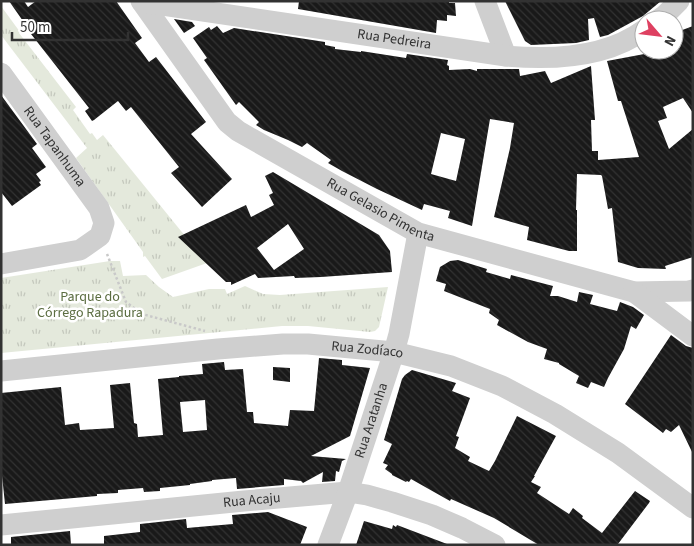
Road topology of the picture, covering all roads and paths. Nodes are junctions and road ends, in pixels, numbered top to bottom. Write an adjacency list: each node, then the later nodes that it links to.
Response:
1 (485, 1): 6 (street)
2 (680, 1): 4 (street)
3 (141, 2): 6 (street, Rua Pedreira); 9 (street, Rua Gelasio Pimenta)
4 (670, 10)
5 (634, 36): 6 (street, Rua Pedreira)
6 (506, 56)
7 (1, 73): 8 (street, Rua Tapanhuma)
8 (102, 230): 10 (street); 13 (path)
9 (418, 233): 12 (street, Rua Gelasio Pimenta); 15 (street, Rua Aratanha)
10 (1, 264)
11 (693, 290): 12 (street, Rua Gelasio Pimenta)
12 (634, 292): 14 (street)
13 (211, 333)
14 (693, 336)
15 (394, 352): 16 (street, Rua Zodíaco); 17 (street, Rua Aratanha); 18 (street, Rua Zodíaco)
16 (1, 371)
17 (348, 492): 19 (street, Rua Acaju); 20 (street, Rua Aratanha); 21 (street, Rua Acaju)
18 (693, 508)
19 (1, 525)
20 (328, 545)
21 (495, 545)

